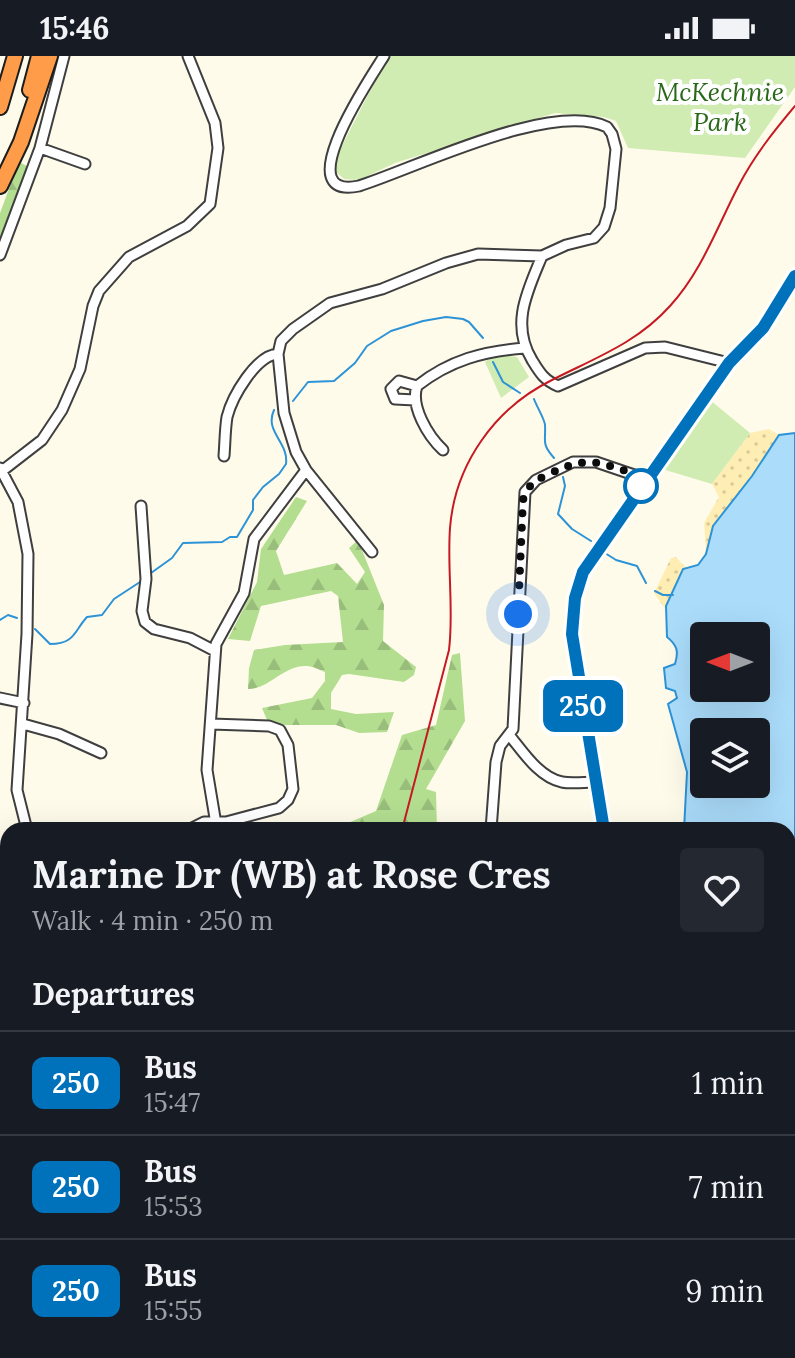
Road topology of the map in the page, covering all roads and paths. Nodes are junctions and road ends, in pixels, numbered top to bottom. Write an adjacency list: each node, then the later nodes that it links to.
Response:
1 (13, 56): 7 (highway)
2 (39, 56): 10 (highway)
3 (50, 56): 10 (highway)
4 (64, 56): 8 (street)
5 (188, 56): 21 (street)
6 (384, 56): 12 (street)
7 (1, 104)
8 (40, 148): 9 (street); 11 (street)
9 (85, 164)
10 (0, 186)
11 (0, 255)
12 (542, 256): 14 (street); 15 (street)
13 (795, 276): 16 (main road)
14 (525, 348): 16 (street); 17 (street)
15 (278, 354): 20 (street); 22 (street)
16 (729, 363): 23 (main road)
17 (417, 386): 18 (street); 18 (street)
18 (415, 400): 19 (street)
19 (443, 450)
20 (224, 456)
21 (1, 470): 28 (street)
22 (306, 470): 25 (street); 26 (street)
23 (649, 476): 31 (street); 33 (main road)
24 (141, 506): 26 (street)
25 (372, 552)
26 (215, 651): 30 (street)
27 (0, 698): 28 (street)
28 (24, 703): 29 (street)
29 (23, 724): 32 (street); 34 (street)
30 (211, 724): 35 (street); 36 (street)
31 (510, 736): 33 (street); 37 (street)
32 (101, 753)
33 (595, 782): 38 (main road)
34 (25, 822)
35 (216, 822)
36 (234, 822)
37 (492, 822)
38 (602, 822)

